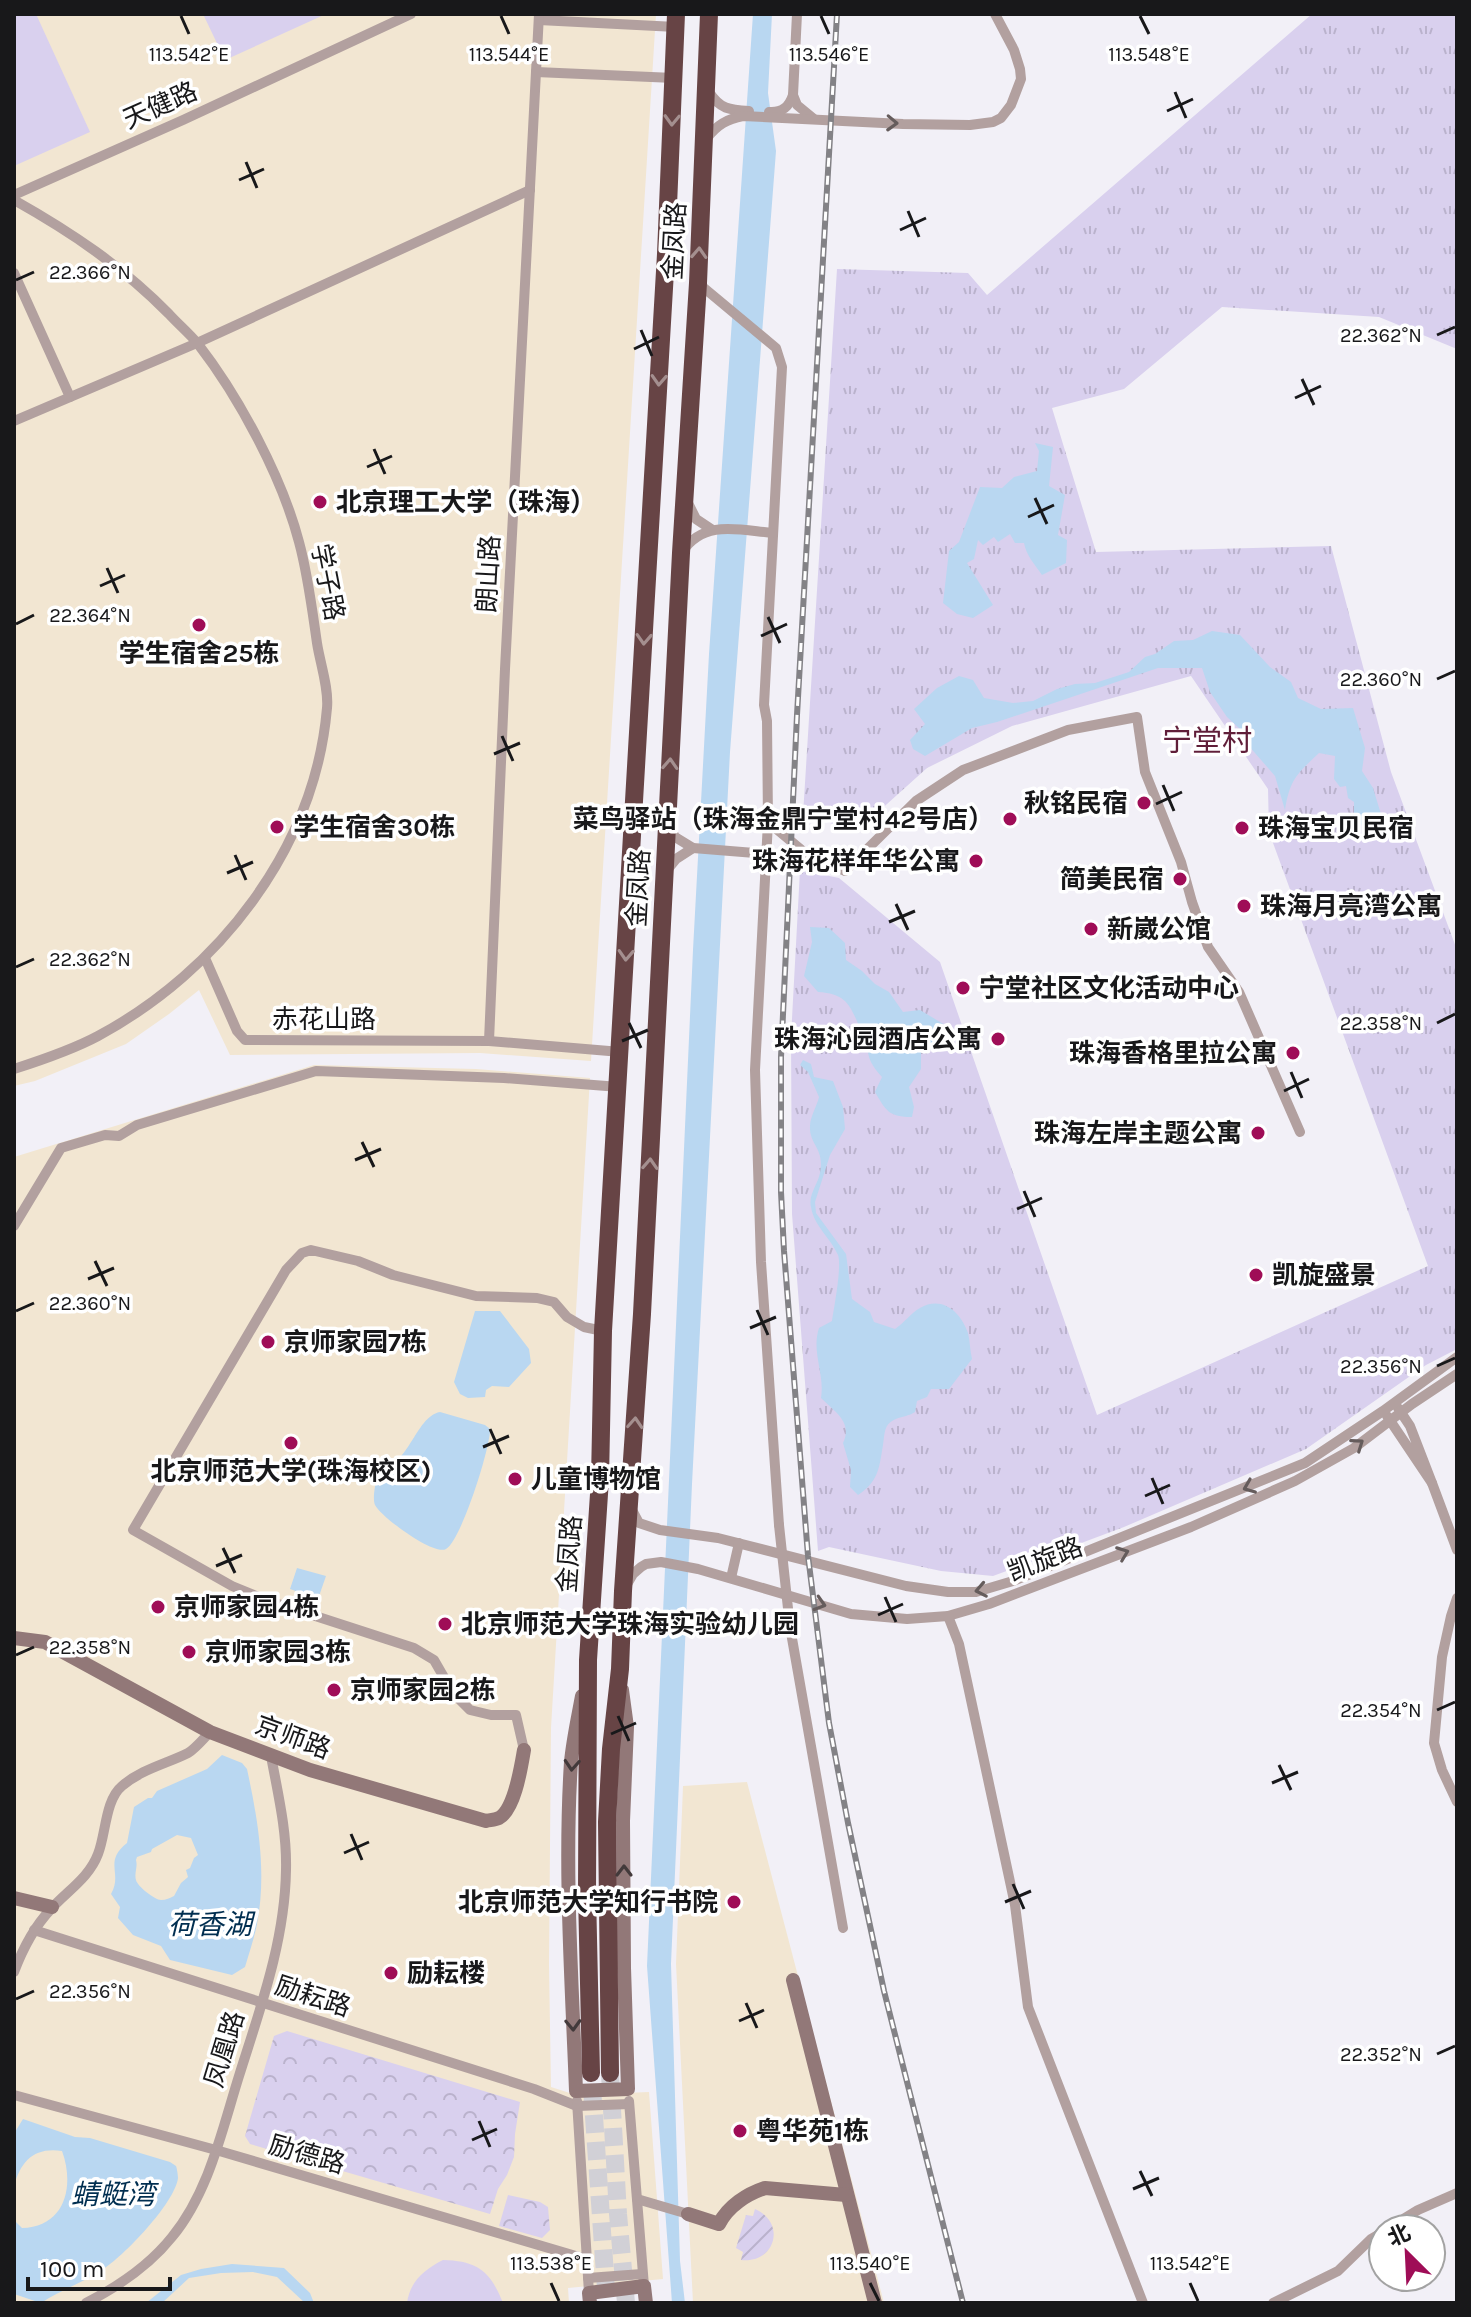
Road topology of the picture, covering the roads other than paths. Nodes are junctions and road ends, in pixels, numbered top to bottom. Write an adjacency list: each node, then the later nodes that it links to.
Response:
1 (411, 14): 16 (street, 天健路)
2 (709, 14): 9 (highway, 金凤路)
3 (797, 14): 10 (street)
4 (995, 14): 13 (street, one-way to 4)
5 (539, 17): 6 (street); 7 (street, 朗山路)
6 (676, 20): 8 (highway, 金凤路)
7 (536, 72): 8 (street); 15 (street, 朗山路)
8 (674, 78): 33 (highway, 金凤路, one-way to 33)
9 (708, 90): 11 (street); 14 (highway, 金凤路)
10 (793, 95): 12 (street); 13 (street)
11 (743, 114): 12 (street); 14 (street)
12 (778, 116): 13 (street)
13 (815, 119)
14 (706, 139): 18 (highway, 金凤路, one-way to 14)
15 (530, 190): 19 (street); 32 (street, 朗山路)
16 (14, 197): 19 (street, 学子路)
17 (14, 273): 20 (street)
18 (698, 283): 22 (highway, 金凤路); 24 (street)
19 (197, 343): 20 (street); 31 (street, 学子路)
20 (70, 397): 21 (street)
21 (14, 421)
22 (686, 499): 23 (street); 25 (highway, 金凤路)
23 (714, 529): 24 (street); 25 (street)
24 (773, 533): 27 (street)
25 (681, 553): 26 (highway, 金凤路, one-way to 25)
26 (667, 822): 28 (street); 30 (highway, 金凤路)
27 (768, 822): 29 (street); 36 (street)
28 (693, 848): 29 (street); 30 (street)
29 (766, 854): 61 (street, bridge)
30 (665, 871): 45 (highway, 金凤路, one-way to 30)
31 (205, 958): 32 (street, 赤花山路); 34 (street)
32 (489, 1041): 33 (street, 赤花山路)
33 (621, 1052): 35 (highway, 金凤路)
34 (14, 1069)
35 (619, 1087): 37 (street); 38 (highway, 金凤路)
36 (1300, 1132)
37 (14, 1226)
38 (603, 1331): 53 (highway, 金凤路); 56 (street)
39 (1457, 1357): 41 (street, 凯旋路)
40 (1457, 1374): 42 (street, 凯旋路)
41 (1394, 1402): 42 (street); 43 (street, 凯旋路)
42 (1401, 1412): 43 (street, 凯旋路); 44 (street)
43 (1387, 1416): 44 (street); 46 (street, 凯旋路, one-way to 46); 51 (street, 凯旋路, one-way to 43)
44 (1432, 1483): 47 (street)
45 (629, 1501): 46 (street, 凯旋路); 49 (highway, 金凤路)
46 (739, 1543): 48 (street)
47 (1457, 1550)
48 (731, 1578): 49 (street, 凯旋路); 51 (street, 凯旋路, one-way to 51)
49 (623, 1591): 54 (highway, 金凤路)
50 (1457, 1598): 58 (street)
51 (948, 1616): 82 (street)
52 (14, 1638): 55 (street, 京师路)
53 (588, 1660): 54 (highway, 金凤路); 68 (street, 金凤路, one-way to 68)
54 (620, 1669): 67 (street, 金凤路, one-way to 54)
55 (210, 1732): 57 (street, 京师路); 60 (street)
56 (524, 1750): 57 (street, 京师路)
57 (271, 1756): 65 (street, 凤凰路)
58 (1457, 1802)
59 (14, 1898): 60 (street)
60 (52, 1907): 62 (street)
61 (843, 1928)
62 (34, 1930): 63 (street); 65 (street, 励耘路)
63 (14, 1972)
64 (793, 1980): 71 (street)
65 (262, 2003): 68 (street, 励耘路); 69 (street, 凤凰路)
66 (14, 2095): 69 (street, 励德路)
67 (629, 2096): 68 (street); 72 (street)
68 (577, 2098): 76 (street)
69 (216, 2150): 76 (street, 励德路); 79 (street, 凤凰路)
70 (1457, 2193): 73 (street)
71 (846, 2195): 74 (street); 81 (street)
72 (637, 2199): 74 (street); 77 (street)
73 (1413, 2213)
74 (688, 2214)
75 (1367, 2243): 83 (street)
76 (586, 2259): 78 (street)
77 (643, 2280): 78 (street); 80 (street)
78 (589, 2291)
79 (86, 2303)
80 (646, 2303)
81 (875, 2303)
82 (1143, 2303)
83 (1273, 2303)

